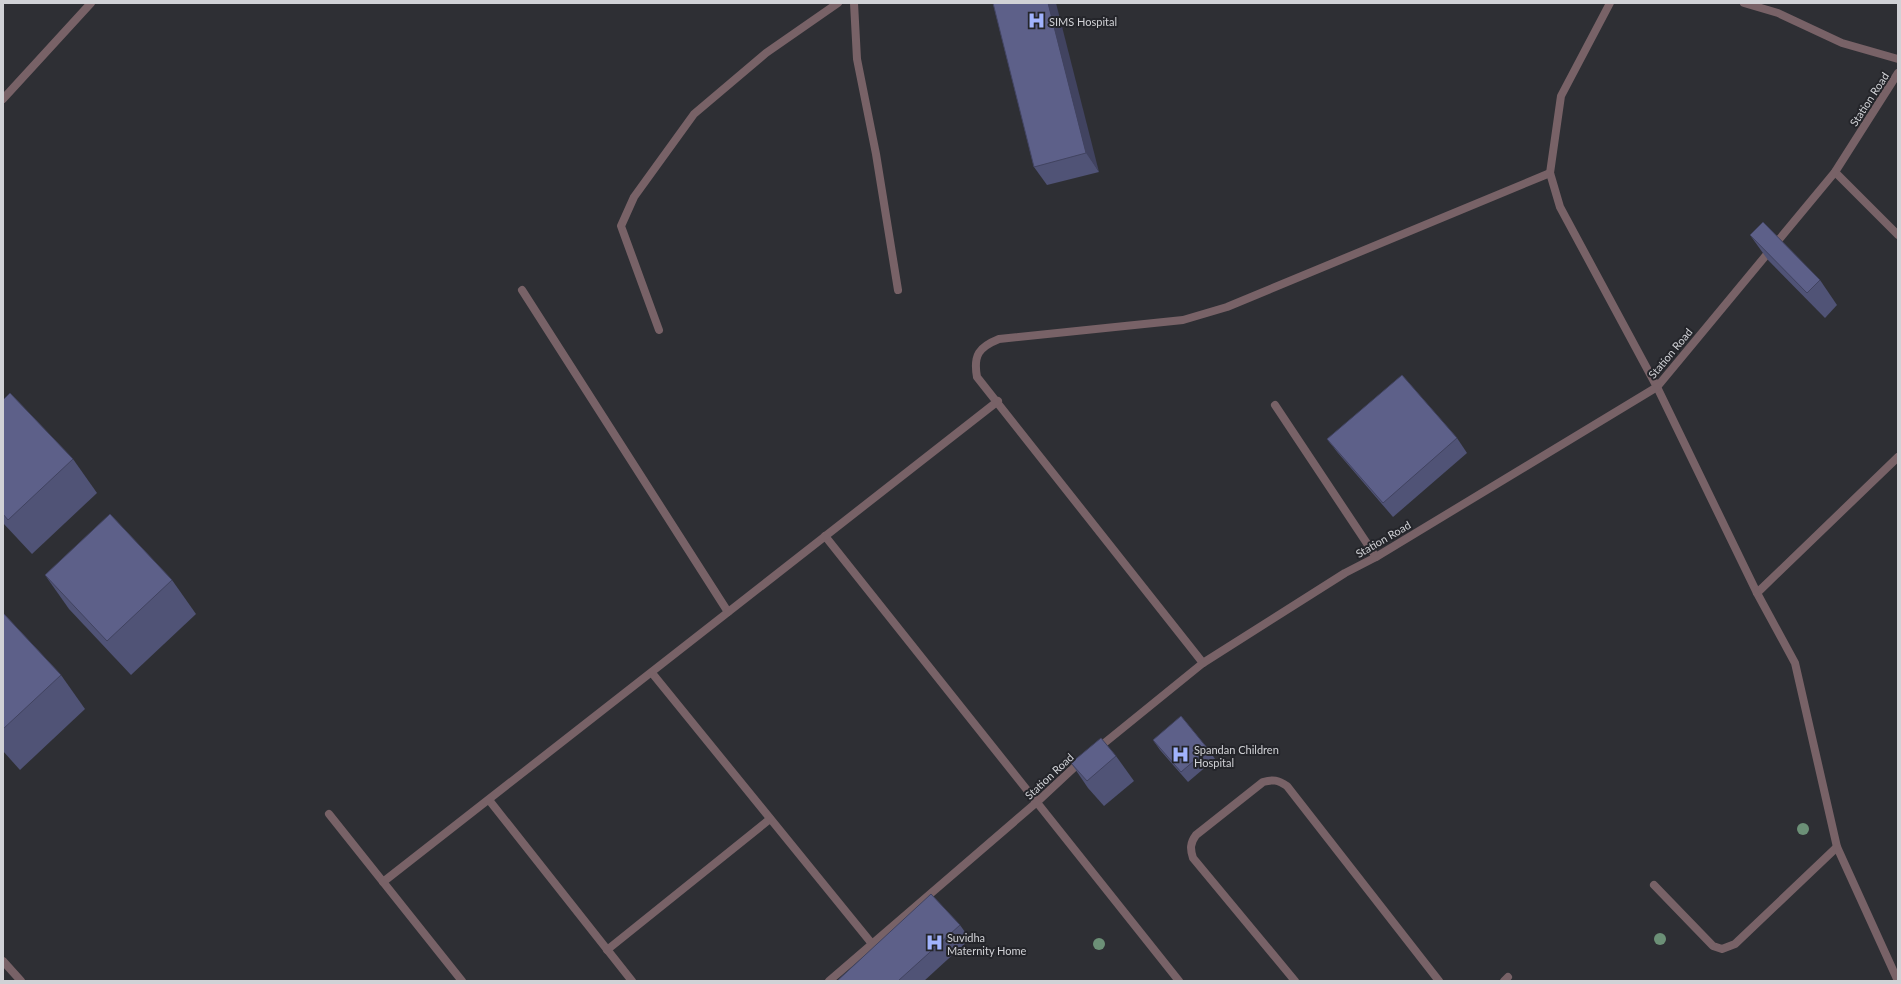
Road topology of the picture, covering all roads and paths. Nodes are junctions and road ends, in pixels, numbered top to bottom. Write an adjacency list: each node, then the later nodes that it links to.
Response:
1 (91, 3): 8 (street)
2 (838, 3): 14 (street)
3 (854, 3): 13 (street)
4 (1610, 3): 10 (street)
5 (1744, 3): 6 (street)
6 (1898, 59)
7 (1898, 73): 9 (street, Station Road)
8 (3, 99)
9 (1835, 172): 11 (street); 15 (street, Station Road)
10 (1550, 173): 15 (street); 16 (street)
11 (1898, 235)
12 (522, 290): 22 (street)
13 (898, 290)
14 (659, 330)
15 (1657, 387): 20 (street, Station Road); 21 (street)
16 (998, 401): 19 (street); 23 (street)
17 (1275, 405): 20 (street)
18 (1898, 456): 21 (street)
19 (825, 536): 22 (street); 26 (street)
20 (1376, 557): 23 (street, Station Road)
21 (1757, 593): 29 (street)
22 (728, 612): 24 (street)
23 (1203, 663): 26 (street, Station Road)
24 (652, 673): 25 (street); 28 (street)
25 (489, 800): 30 (street); 33 (street)
26 (1037, 802): 32 (street, Station Road); 39 (street)
27 (329, 814): 30 (street)
28 (770, 819): 32 (street); 33 (street)
29 (1837, 847): 31 (street); 42 (street)
30 (383, 882): 36 (street)
31 (1654, 884)
32 (873, 945): 38 (street, Station Road)
33 (607, 950): 37 (street)
34 (3, 961): 35 (street)
35 (21, 981)
36 (462, 981)
37 (632, 981)
38 (829, 981)
39 (1179, 981)
40 (1295, 981): 41 (street)
41 (1439, 981)
42 (1898, 981)

